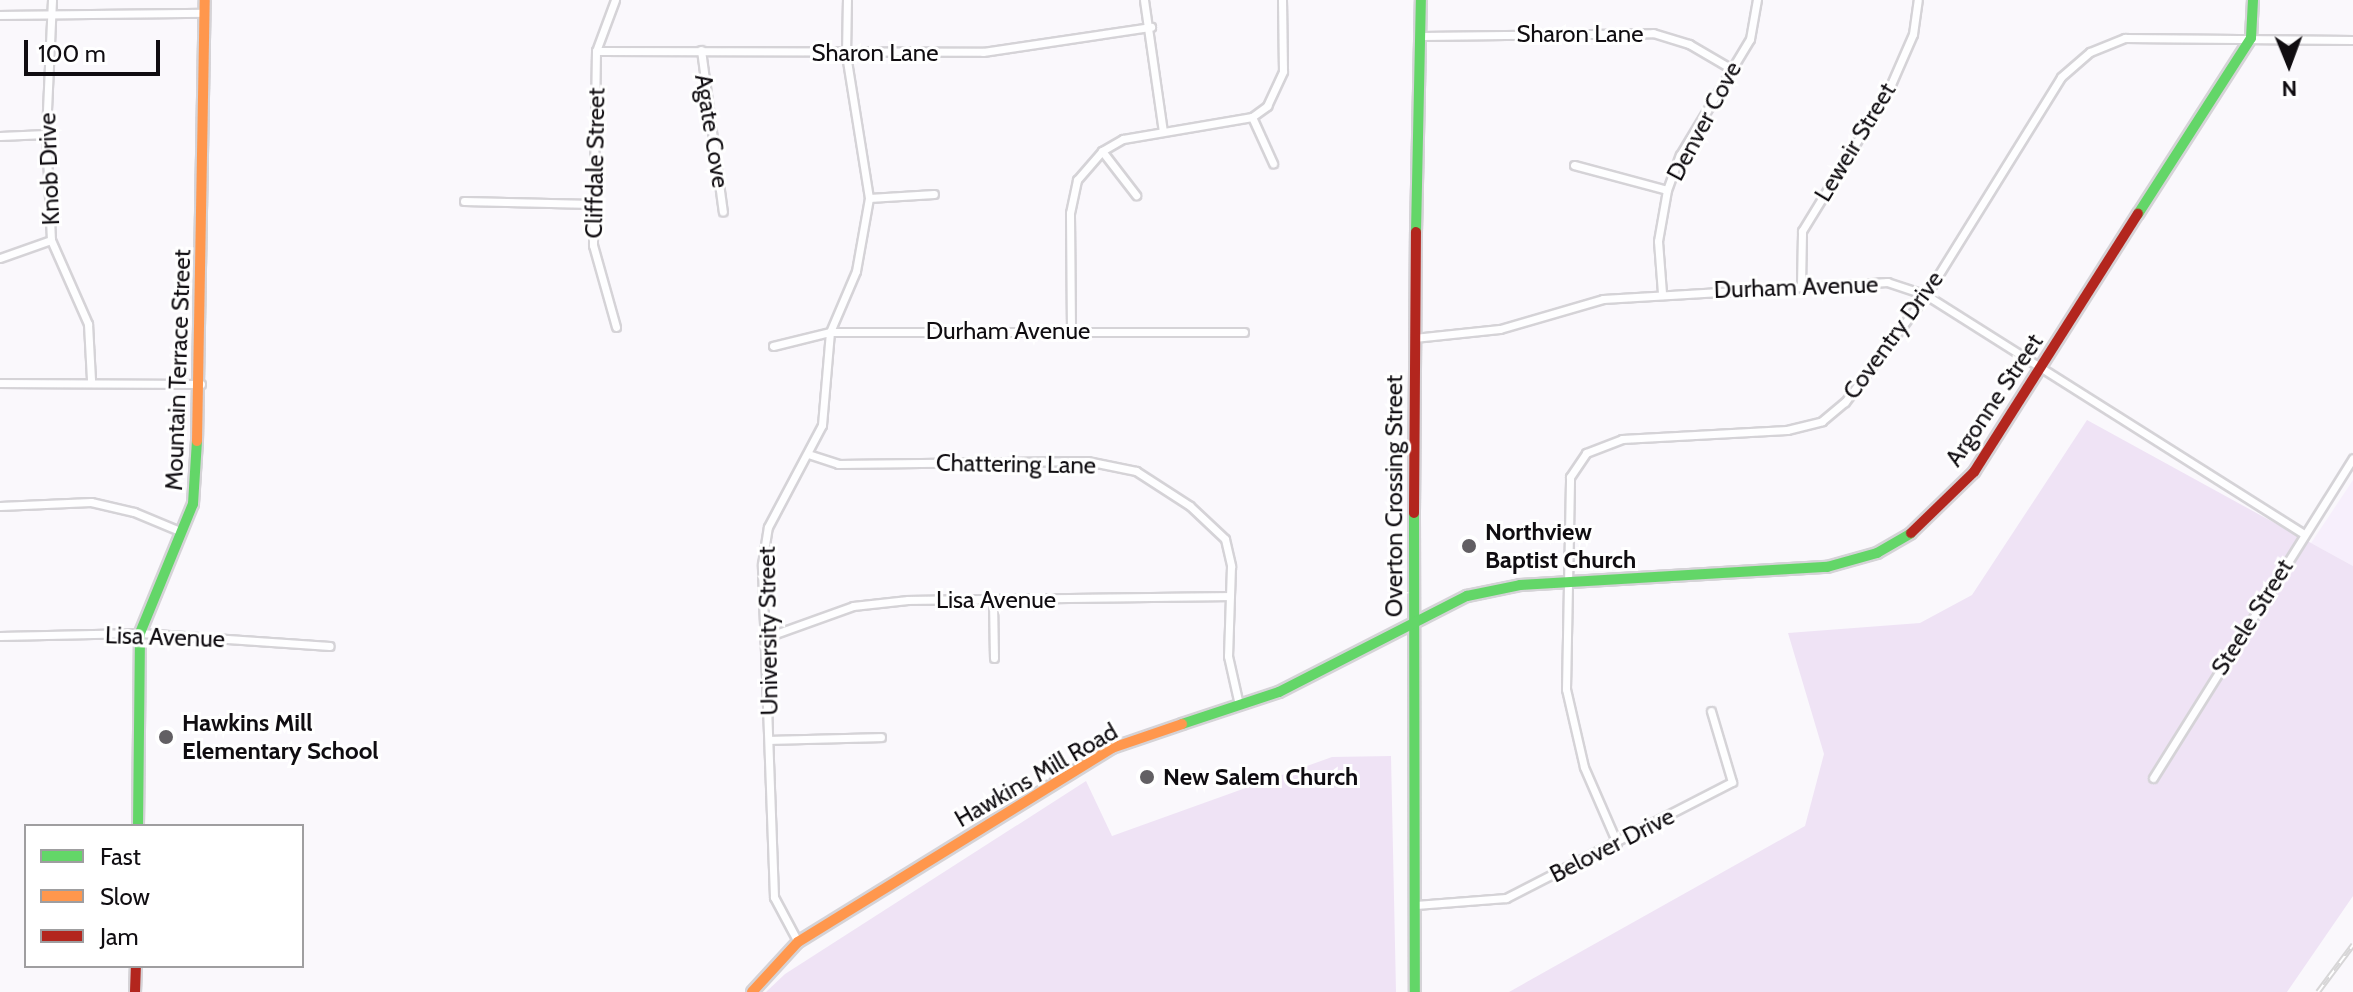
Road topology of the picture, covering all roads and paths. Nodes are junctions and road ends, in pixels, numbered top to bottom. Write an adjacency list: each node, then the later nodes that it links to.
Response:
1 (52, 0): 11 (street, Knob Drive)
2 (205, 0): 12 (street, Mountain Terrace Street)
3 (615, 0): 19 (street, Cliffdale Street)
4 (847, 0): 20 (street, University Street)
5 (1144, 0): 14 (street)
6 (1282, 0): 22 (street)
7 (1421, 0): 15 (street, Overton Crossing Street)
8 (1757, 0): 21 (street, Denver Cove)
9 (1918, 0): 38 (street, Leweir Street)
10 (2253, 0): 16 (street, Argonne Street)
11 (48, 13): 12 (street); 13 (street); 24 (street, Knob Drive)
12 (205, 13): 50 (street, Mountain Terrace Street)
13 (0, 15)
14 (1151, 27): 20 (street, Sharon Lane); 23 (street)
15 (1422, 36): 21 (street, Sharon Lane); 45 (street, Overton Crossing Street)
16 (2251, 38): 17 (street, Coventry Drive); 40 (street, Coventry Drive); 47 (street, Argonne Street)
17 (2353, 40)
18 (701, 50): 19 (street, Sharon Lane); 20 (street, Sharon Lane); 35 (street, Agate Cove)
19 (596, 51): 34 (street, Cliffdale Street)
20 (846, 55): 32 (street, University Street)
21 (1730, 68): 29 (street, Denver Cove)
22 (1252, 117): 23 (street); 27 (street)
23 (1163, 132): 26 (street)
24 (46, 134): 25 (street); 36 (street, Knob Drive)
25 (0, 136)
26 (1102, 151): 31 (street); 42 (street)
27 (1273, 163)
28 (1574, 165): 29 (street)
29 (1667, 190): 39 (street, Denver Cove)
30 (934, 194): 32 (street)
31 (1136, 195)
32 (869, 198): 43 (street, University Street)
33 (464, 201): 34 (street)
34 (593, 204): 41 (street, Cliffdale Street)
35 (723, 212)
36 (51, 240): 37 (street); 48 (street, Knob Drive)
37 (0, 258)
38 (1801, 285): 39 (street, Durham Avenue); 40 (street, Durham Avenue)
39 (1662, 293): 45 (street, Durham Avenue)
40 (1926, 295): 47 (street, Durham Avenue); 56 (street, Coventry Drive)
41 (616, 327)
42 (1071, 330): 43 (street, Durham Avenue); 44 (street, Durham Avenue)
43 (830, 332): 46 (street, Durham Avenue); 51 (street, University Street)
44 (1244, 332)
45 (1414, 338): 59 (street, Overton Crossing Street)
46 (773, 346)
47 (2039, 370): 55 (street, Durham Avenue); 56 (street, Argonne Street)
48 (91, 380): 49 (street); 50 (street)
49 (0, 383)
50 (201, 384): 54 (street, Mountain Terrace Street)
51 (808, 454): 57 (street, Chattering Lane); 62 (street, University Street)
52 (2353, 458): 55 (street, Steele Street)
53 (0, 506): 54 (street)
54 (182, 532): 60 (street, Mountain Terrace Street)
55 (2303, 533): 69 (street, Steele Street)
56 (1566, 584): 59 (street, Argonne Street); 71 (street, Coventry Drive)
57 (1230, 596): 58 (street, Lisa Avenue); 65 (street, Chattering Lane)
58 (993, 601): 62 (street, Lisa Avenue); 64 (street)
59 (1413, 625): 65 (street, Hawkins Mill Road); 72 (street, Overton Crossing Street)
60 (140, 633): 61 (street, Lisa Avenue); 63 (street, Lisa Avenue); 70 (street, Mountain Terrace Street)
61 (0, 636)
62 (767, 637): 68 (street, University Street)
63 (330, 646)
64 (994, 658)
65 (1239, 705): 73 (street, Hawkins Mill Road)
66 (1711, 711): 71 (street, Belover Drive)
67 (881, 737): 68 (street)
68 (770, 740): 73 (street, University Street)
69 (2153, 778)
70 (138, 824)
71 (1617, 843): 72 (street, Belover Drive)
72 (1416, 905): 77 (street, Overton Crossing Street)
73 (798, 942): 76 (street, Hawkins Mill Road)
74 (136, 968): 75 (street)
75 (135, 992)
76 (752, 992)
77 (1415, 992)

